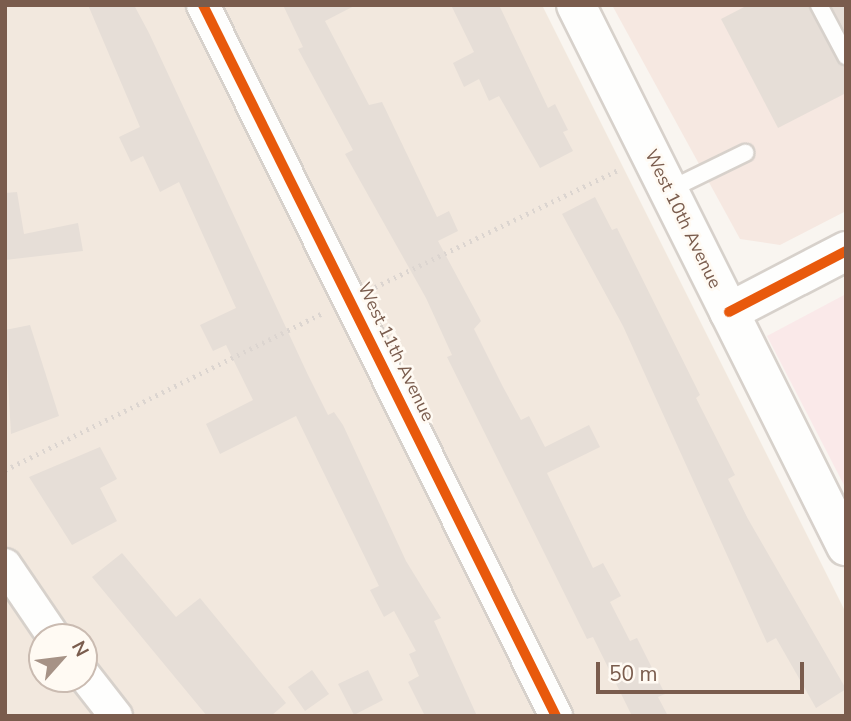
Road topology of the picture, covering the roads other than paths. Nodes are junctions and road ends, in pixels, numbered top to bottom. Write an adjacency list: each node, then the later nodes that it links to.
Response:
1 (203, 5): 14 (street, West 11th Avenue)
2 (819, 5): 4 (lane)
3 (586, 9): 6 (main road, West 10th Avenue)
4 (846, 56)
5 (745, 153): 6 (lane)
6 (668, 191): 8 (main road, West 10th Avenue)
7 (846, 251): 8 (main road)
8 (729, 312): 9 (main road, West 10th Avenue)
9 (846, 546)
10 (5, 565): 11 (street)
11 (44, 623)
12 (98, 693): 13 (street)
13 (116, 716)
14 (556, 716)

